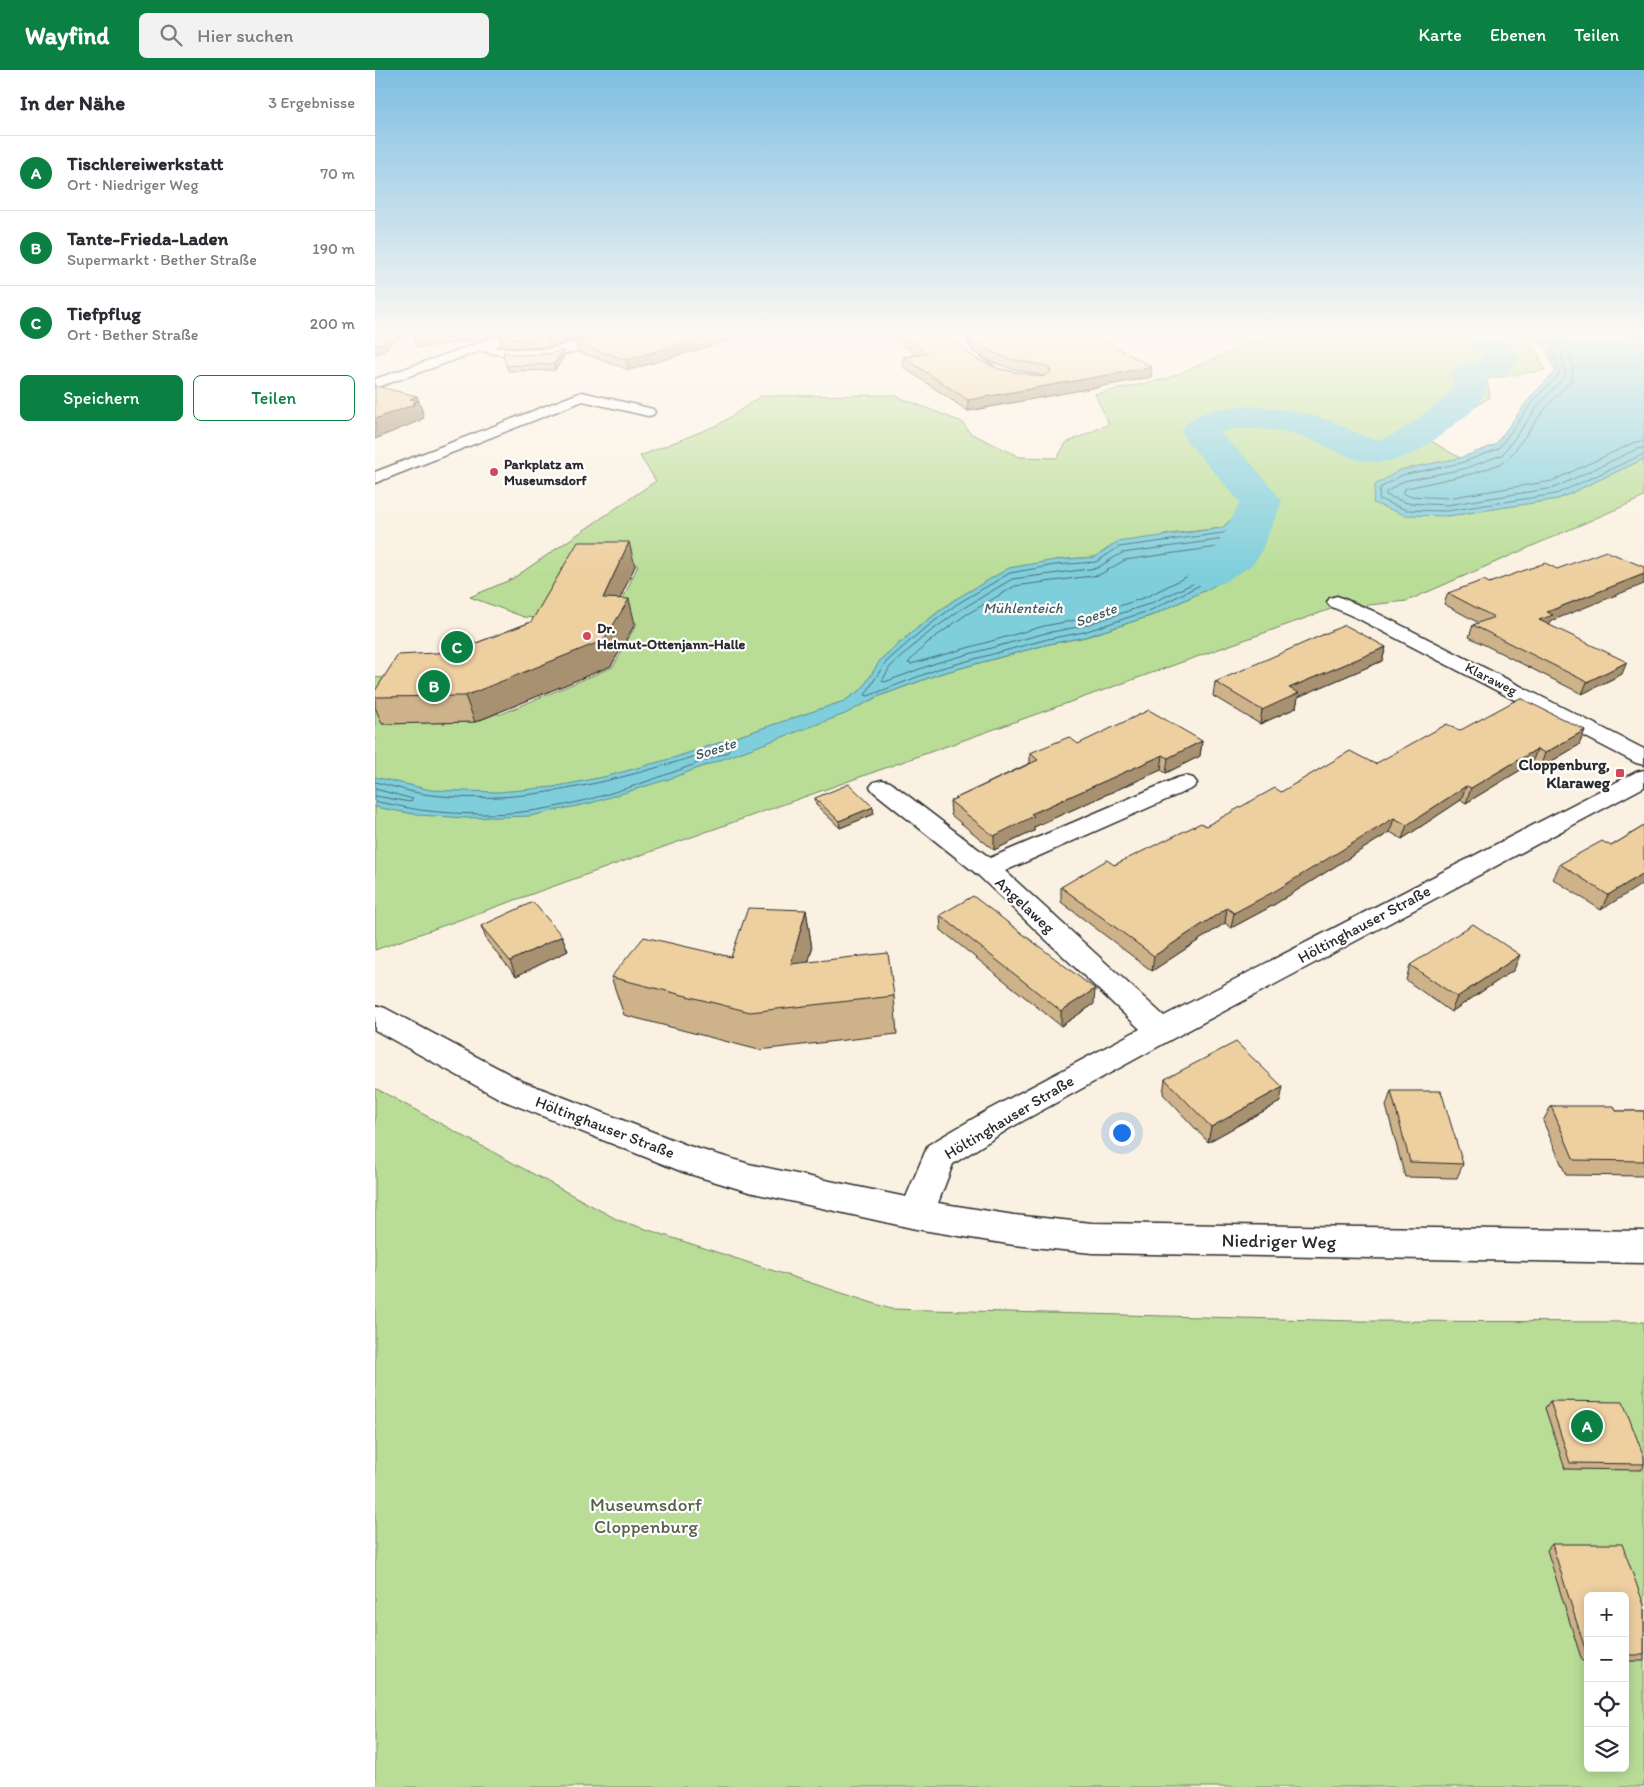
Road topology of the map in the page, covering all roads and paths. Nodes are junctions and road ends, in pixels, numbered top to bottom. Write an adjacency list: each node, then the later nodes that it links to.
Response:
1 (536, 414): 2 (street)
2 (375, 478)
3 (1337, 602): 4 (street, Klaraweg)
4 (1644, 758)
5 (1644, 777): 10 (street, Höltinghauser Straße)
6 (1185, 783): 8 (street)
7 (882, 787): 8 (street, Angelaweg)
8 (987, 869): 10 (street, Angelaweg)
9 (375, 1016): 11 (street, Höltinghauser Straße)
10 (1161, 1031): 11 (street, Höltinghauser Straße)
11 (916, 1214): 12 (street, Niedriger Weg)
12 (1644, 1247)

